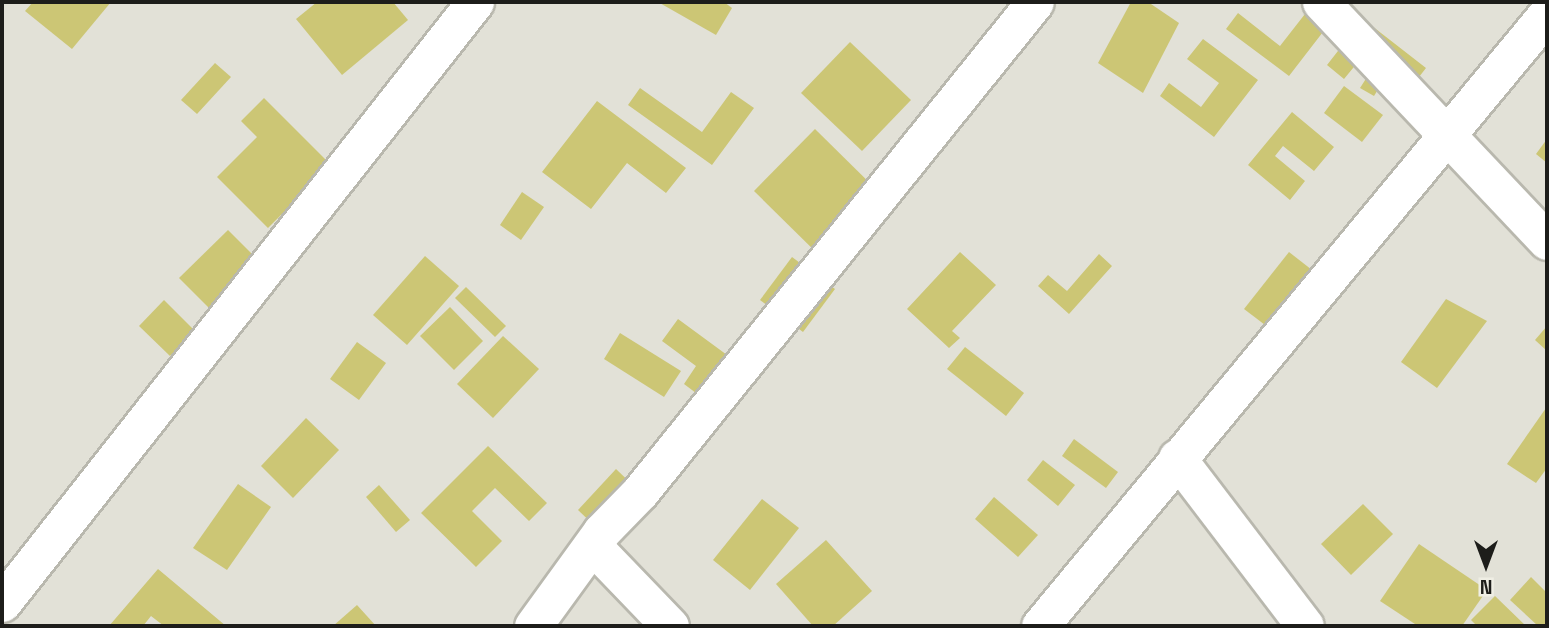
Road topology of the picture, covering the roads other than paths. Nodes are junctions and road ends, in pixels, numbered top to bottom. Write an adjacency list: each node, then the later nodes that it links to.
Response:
1 (475, 2): 9 (street)
2 (1035, 2): 8 (street)
3 (1321, 2): 5 (street)
4 (1547, 14): 5 (street)
5 (1447, 134): 6 (street); 7 (street)
6 (1547, 241)
7 (1177, 458): 12 (street); 13 (street)
8 (593, 546): 10 (street); 11 (street)
9 (2, 603)
10 (533, 626)
11 (670, 626)
12 (1040, 626)
13 (1305, 626)

